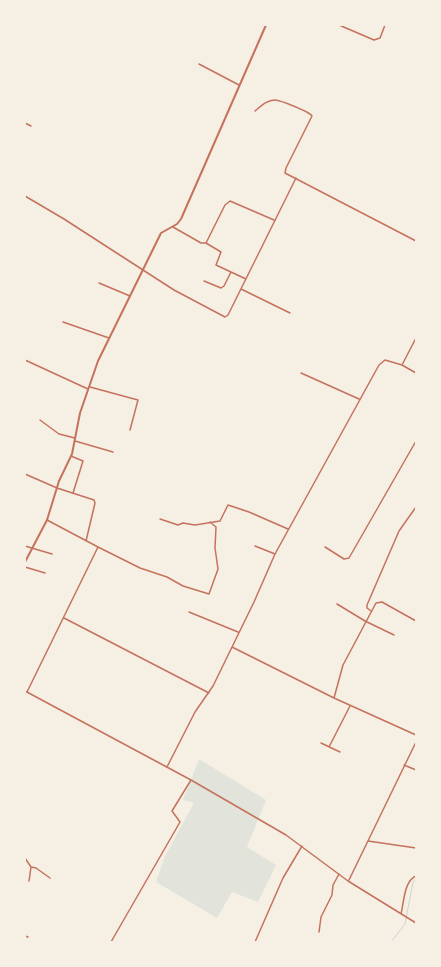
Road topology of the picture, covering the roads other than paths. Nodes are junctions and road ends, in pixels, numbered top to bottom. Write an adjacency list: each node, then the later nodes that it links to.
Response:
1 (266, 25): 5 (street)
2 (339, 25): 3 (street)
3 (385, 25)
4 (199, 64): 5 (street)
5 (239, 85): 12 (street)
6 (255, 110): 9 (street)
7 (25, 123): 8 (street)
8 (31, 126)
9 (296, 178): 11 (street); 13 (street)
10 (25, 196): 15 (street)
11 (274, 220): 14 (street); 17 (street)
12 (174, 227): 14 (street); 15 (street)
13 (416, 241)
14 (206, 243): 16 (street)
15 (142, 270): 20 (street); 21 (street)
16 (231, 272): 17 (street); 18 (street)
17 (246, 279): 20 (street)
18 (204, 281)
19 (99, 283): 21 (street)
20 (241, 288): 22 (street)
21 (130, 296): 24 (street)
22 (290, 313)
23 (63, 322): 24 (street)
24 (109, 338): 30 (street)
25 (416, 338): 27 (street)
26 (25, 360): 30 (street)
27 (402, 365): 29 (street); 31 (street)
28 (301, 373): 31 (street)
29 (416, 373)
30 (89, 388): 33 (street); 34 (street)
31 (359, 399): 45 (street)
32 (40, 420): 34 (street)
33 (130, 430)
34 (75, 440): 36 (street); 37 (street)
35 (416, 441): 50 (street)
36 (113, 452)
37 (71, 456): 39 (street); 40 (street)
38 (25, 474): 39 (street)
39 (57, 488): 40 (street); 43 (street)
40 (73, 493): 46 (street)
41 (416, 507): 58 (street)
42 (160, 519): 44 (street)
43 (47, 520): 46 (street); 51 (street)
44 (210, 522): 45 (street); 49 (street)
45 (288, 529): 53 (street)
46 (86, 541): 49 (street)
47 (25, 546): 51 (street)
48 (255, 546): 53 (street)
49 (98, 547): 60 (street)
50 (325, 547)
51 (32, 549): 52 (street); 54 (street)
52 (52, 554)
53 (274, 554): 63 (street)
54 (25, 562)
55 (25, 566): 56 (street)
56 (45, 573)
57 (337, 604): 61 (street)
58 (371, 611): 61 (street); 62 (street)
59 (189, 612): 63 (street)
60 (64, 618): 66 (street); 67 (street)
61 (365, 621): 64 (street); 68 (street)
62 (416, 621)
63 (238, 632): 65 (street)
64 (394, 635)
65 (232, 646): 67 (street); 68 (street)
66 (26, 692): 76 (street)
67 (209, 693): 76 (street)
68 (334, 698): 69 (street)
69 (350, 706): 70 (street); 73 (street)
70 (416, 735)
71 (416, 742): 75 (street)
72 (321, 743): 73 (street)
73 (329, 747): 74 (street)
74 (340, 752)
75 (404, 765): 77 (street); 79 (street)
76 (167, 767): 78 (street)
77 (416, 770)
78 (191, 780): 80 (street); 92 (street)
79 (368, 841): 81 (street); 88 (street)
80 (302, 846): 84 (street); 93 (street)
81 (416, 848)
82 (25, 858): 83 (street)
83 (30, 867): 86 (street); 87 (street)
84 (339, 874): 88 (street); 91 (street)
85 (416, 876): 89 (street)
86 (50, 878)
87 (29, 880)
88 (348, 881): 89 (street)
89 (401, 914): 90 (street)
90 (416, 922)
91 (319, 932)
92 (111, 942)
93 (255, 942)

